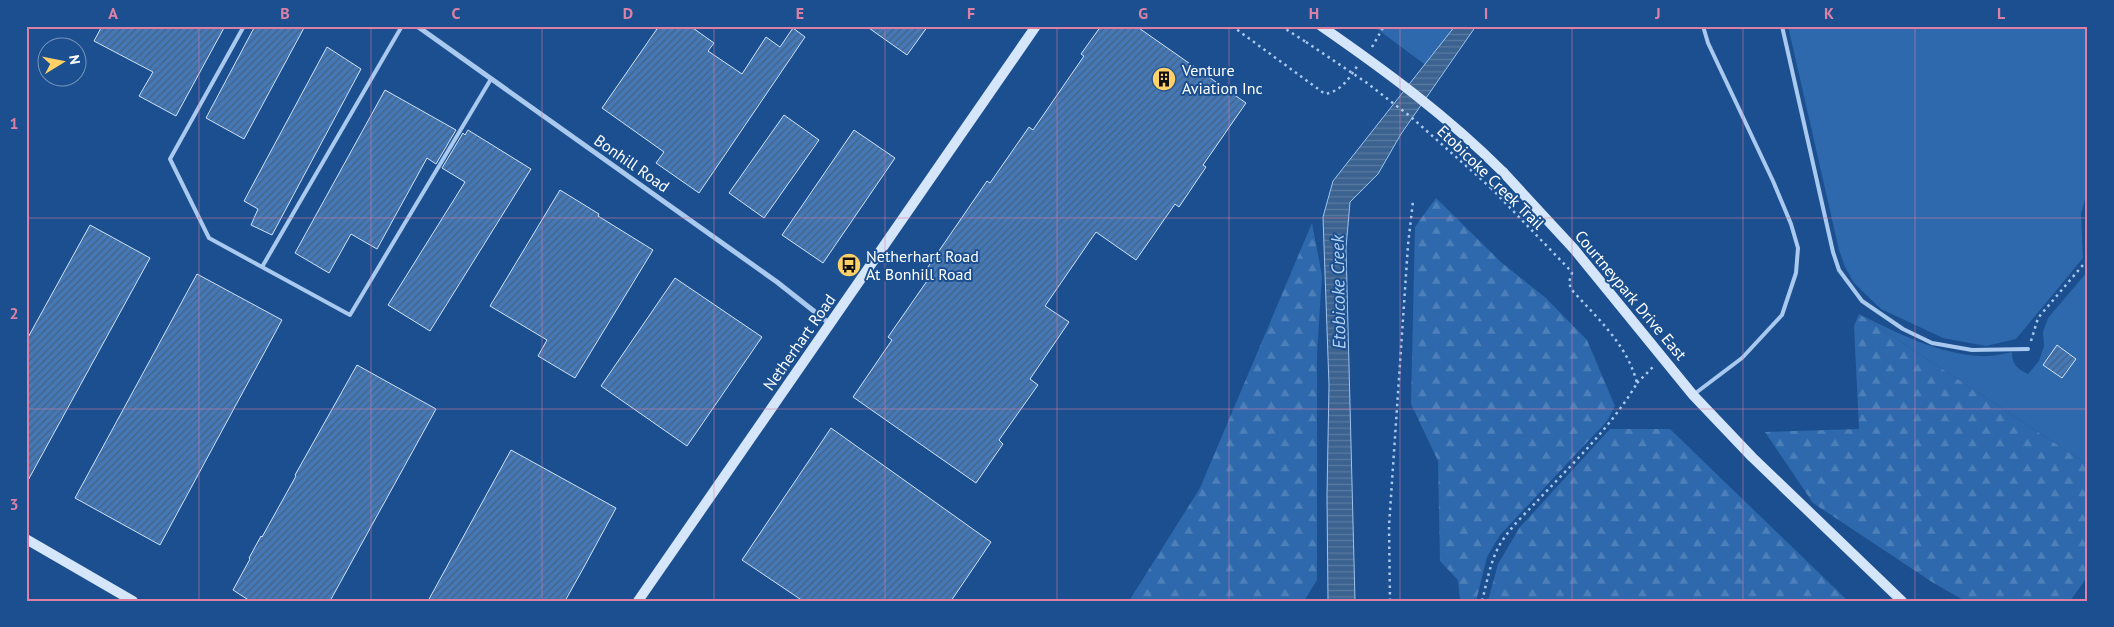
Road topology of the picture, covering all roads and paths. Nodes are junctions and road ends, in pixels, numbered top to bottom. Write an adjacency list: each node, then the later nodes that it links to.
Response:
1 (244, 26): 18 (lane)
2 (402, 26): 18 (lane)
3 (417, 26): 12 (street, Bonhill Road)
4 (1036, 26): 19 (street, Netherhart Road)
5 (1232, 26): 13 (path)
6 (1281, 26): 22 (path, Etobicoke Creek Trail, bridge)
7 (1321, 26): 21 (street, Courtneypark Drive East, bridge)
8 (1384, 26): 11 (path)
9 (1703, 26): 23 (lane)
10 (1782, 26): 20 (lane)
11 (1376, 41)
12 (491, 79): 18 (lane); 19 (street, Bonhill Road)
13 (1345, 84)
14 (2088, 200): 16 (path)
15 (1413, 201): 27 (path)
16 (2088, 227)
17 (2088, 259): 20 (path)
18 (262, 267)
19 (829, 324): 26 (street, Netherhart Road)
20 (2028, 349)
21 (1663, 357): 22 (path); 23 (street, Courtneypark Drive East)
22 (1637, 383): 28 (path)
23 (1693, 395): 29 (street, Courtneypark Drive East)
24 (26, 539): 25 (street)
25 (133, 601)
26 (638, 601)
27 (1390, 601)
28 (1482, 601)
29 (1902, 601)

